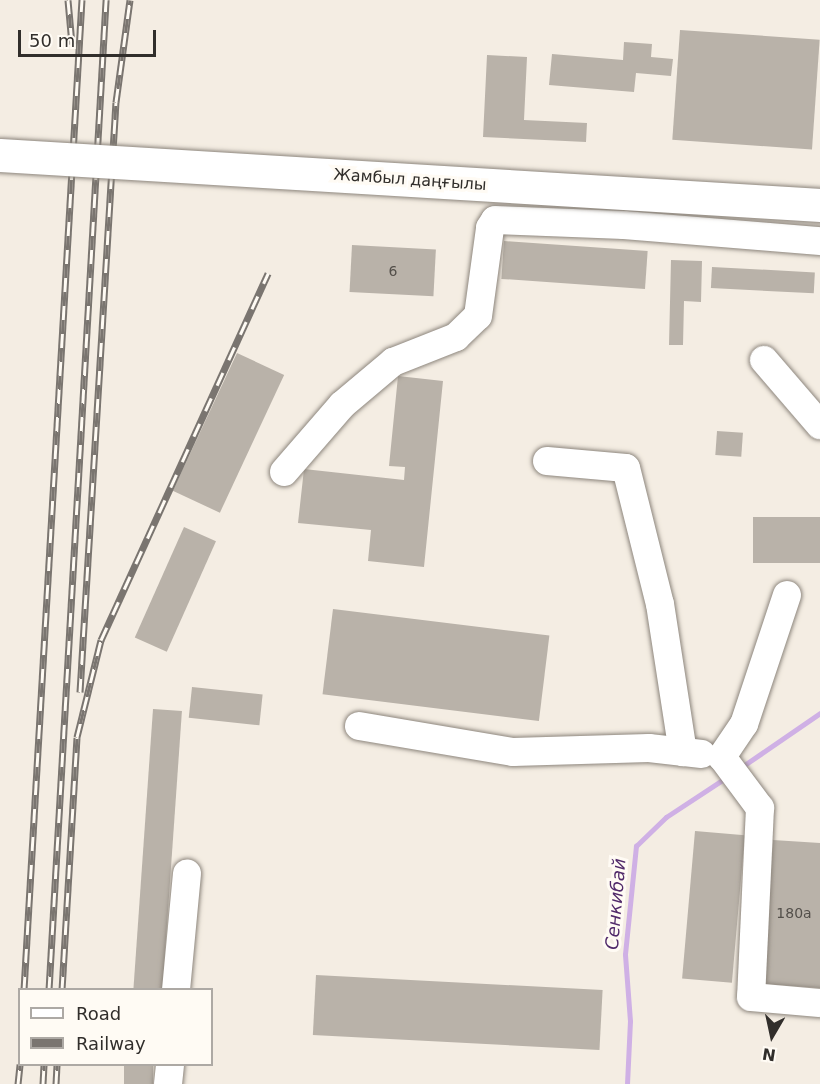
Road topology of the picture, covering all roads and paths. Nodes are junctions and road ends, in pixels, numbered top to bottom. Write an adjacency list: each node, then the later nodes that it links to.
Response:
1 (0, 155): 2 (main road, Жамбыл даңғылы, bridge)
2 (820, 206)
3 (820, 241): 7 (lane)
4 (764, 360): 5 (lane)
5 (820, 425)
6 (548, 461): 10 (lane)
7 (284, 472)
8 (787, 595): 11 (lane)
9 (359, 726): 10 (lane)
10 (683, 752): 11 (lane)
11 (722, 757): 14 (lane)
12 (187, 874): 13 (lane)
13 (176, 988)
14 (820, 1003)
15 (170, 1066): 16 (lane)
16 (168, 1084)

